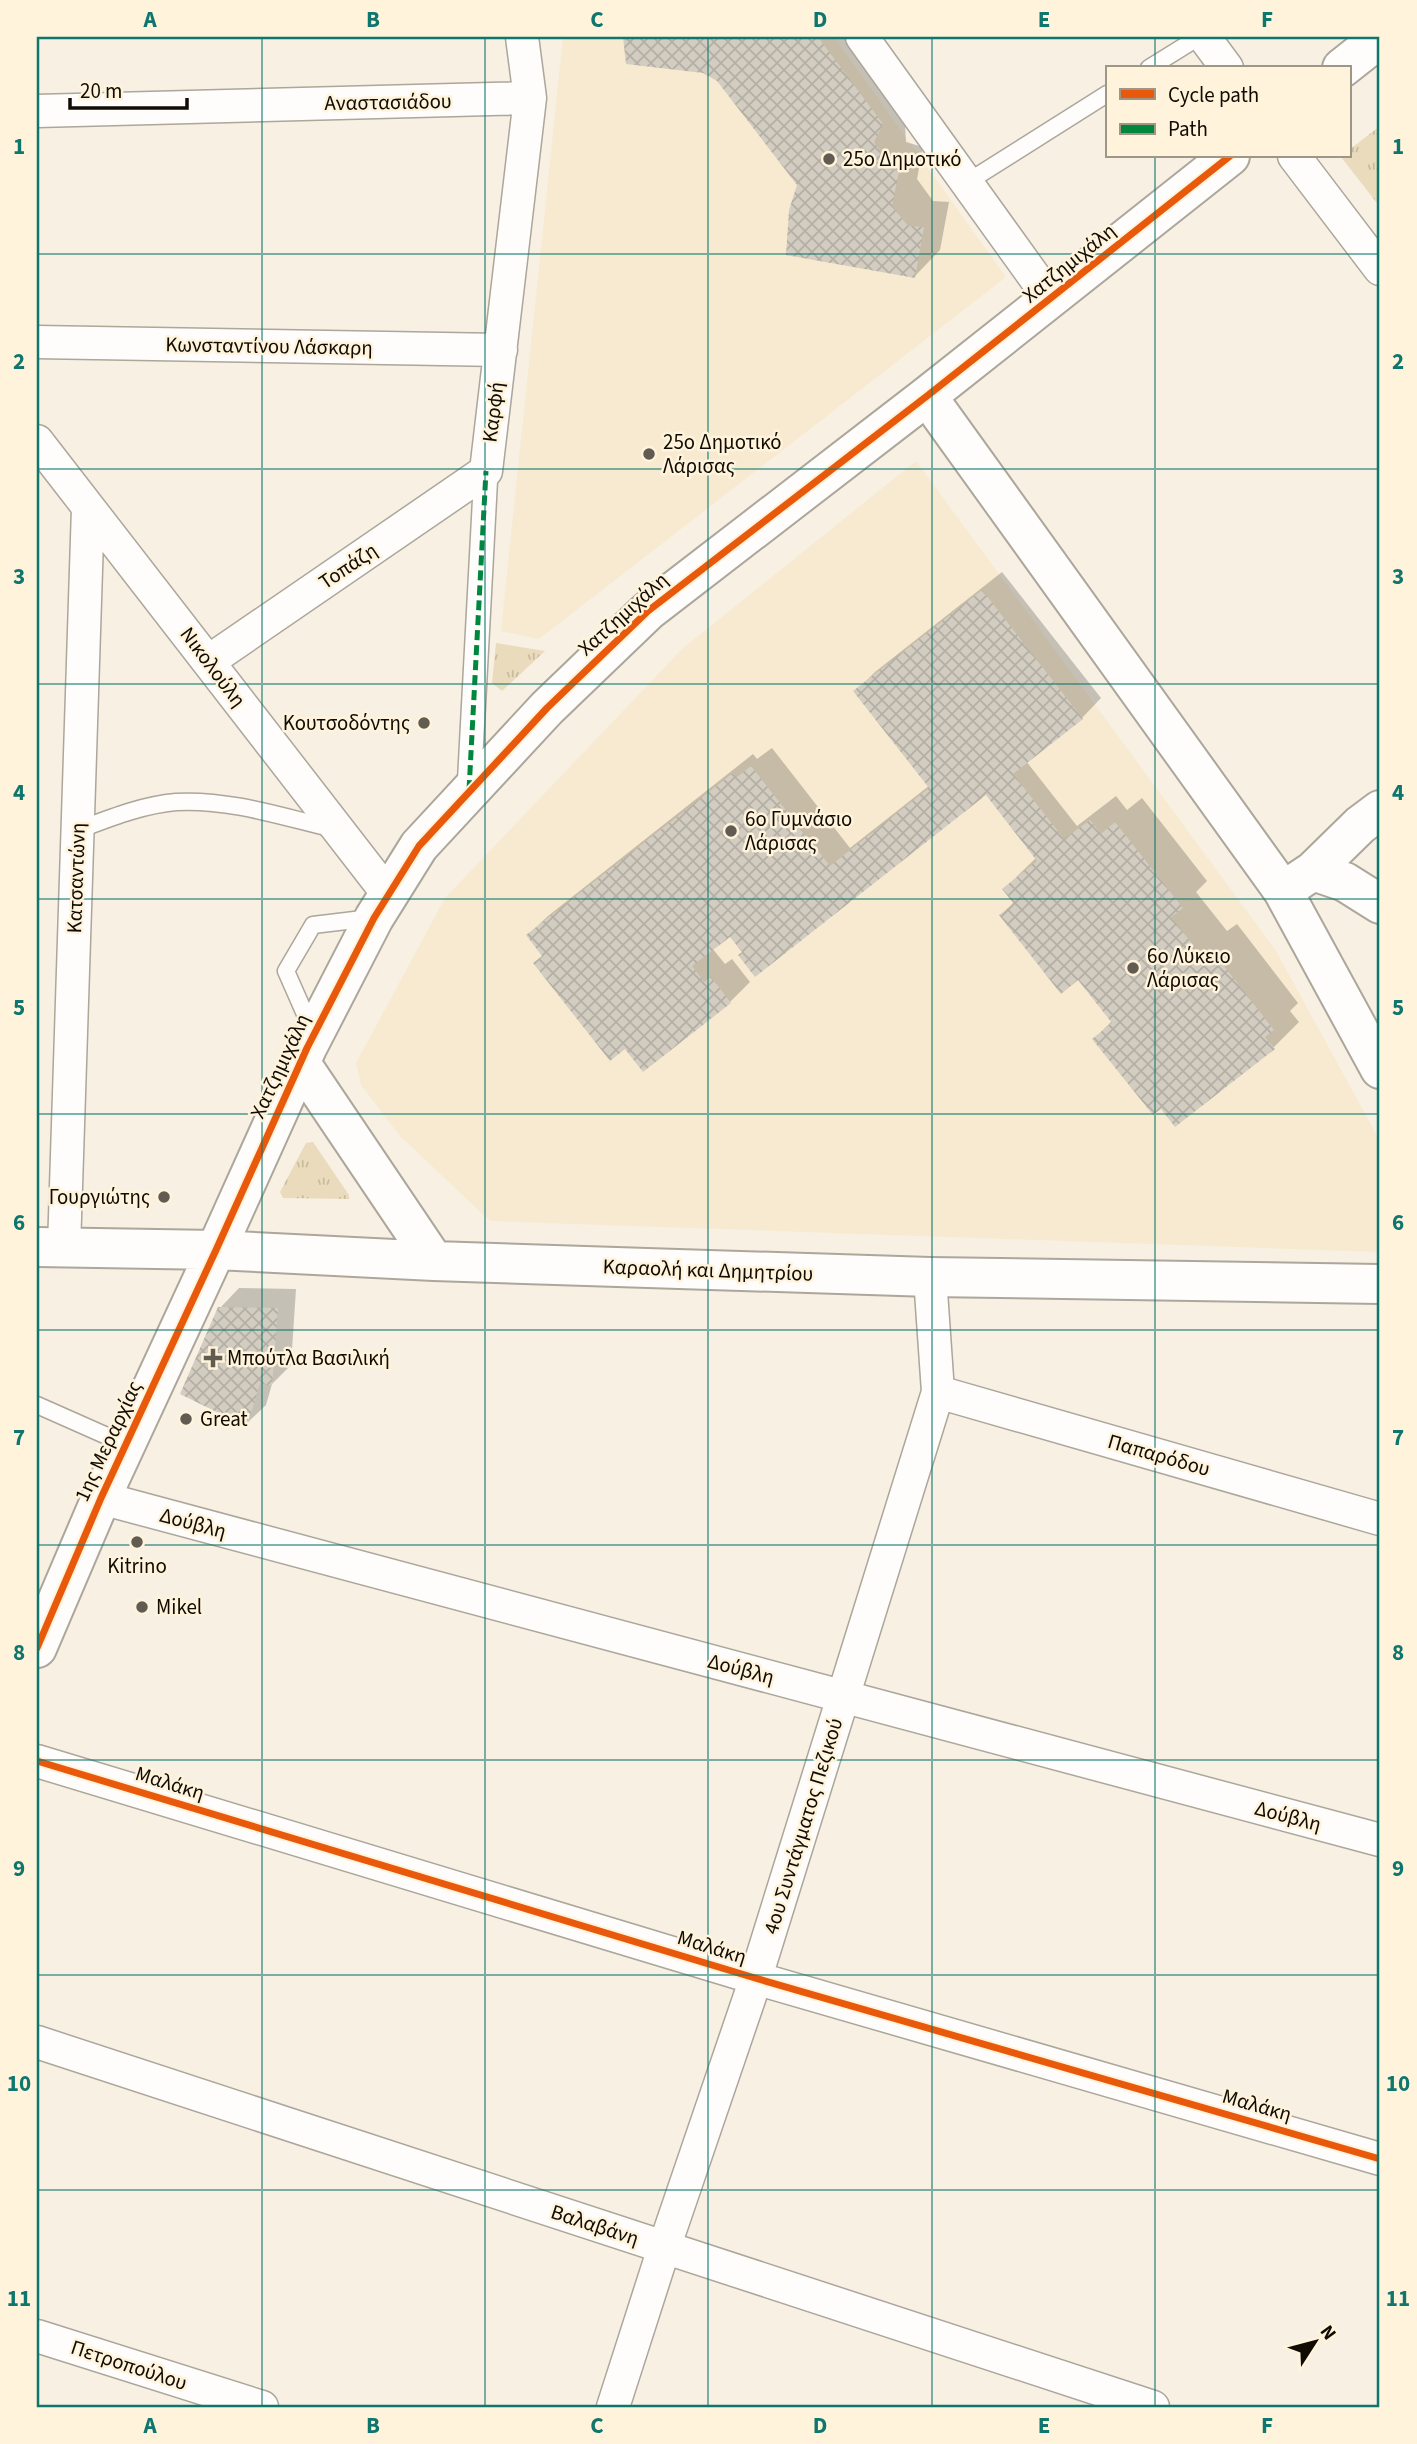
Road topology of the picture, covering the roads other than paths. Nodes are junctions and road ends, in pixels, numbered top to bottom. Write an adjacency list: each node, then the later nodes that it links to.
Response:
1 (522, 37): 9 (street, Καρφή)
2 (862, 37): 13 (street)
3 (1201, 37): 5 (lane); 6 (street)
4 (1380, 38): 7 (street)
5 (1152, 66)
6 (1225, 66)
7 (1345, 66)
8 (1106, 95): 13 (lane)
9 (530, 98): 10 (street, Αναστασιάδου); 17 (street, Καρφή)
10 (37, 111)
11 (1228, 158): 15 (street, Χατζημιχάλη)
12 (1296, 158): 14 (street)
13 (966, 183): 15 (street)
14 (1380, 269)
15 (1051, 300): 18 (street, Χατζημιχάλη)
16 (37, 342): 17 (street, Κωνσταντίνου Λάσκαρη)
17 (501, 350): 20 (street, Καρφή)
18 (927, 396): 23 (street, Χατζημιχάλη); 27 (street)
19 (37, 441): 21 (street, Νικολούλη)
20 (486, 471): 22 (street, Τοπάζη); 23 (street, Καρφή)
21 (88, 508): 22 (street, Νικολούλη); 25 (street, Κατσαντώνη)
22 (209, 662): 26 (street, Νικολούλη)
23 (469, 790): 29 (street, Χατζημιχάλη)
24 (1380, 810): 27 (street)
25 (78, 830): 26 (lane); 32 (street, Κατσαντώνη)
26 (337, 830): 29 (street, Νικολούλη)
27 (1298, 881): 28 (street); 31 (street)
28 (1380, 904)
29 (381, 906): 30 (street, Χατζημιχάλη); 30 (lane)
30 (307, 1048): 33 (street, Χατζημιχάλη); 34 (street)
31 (1380, 1069)
32 (50, 1248): 33 (street, Καραολή και Δημητρίου)
33 (216, 1250): 34 (street, Καραολή και Δημητρίου); 39 (street, 1ης Μεραρχίας)
34 (435, 1261): 35 (street, Καραολή και Δημητρίου)
35 (930, 1277): 36 (street, Καραολή και Δημητρίου); 37 (street, 4ου Συντάγματος Πεζικού)
36 (1380, 1284)
37 (938, 1391): 41 (street, Παπαρόδου); 43 (street, 4ου Συντάγματος Πεζικού)
38 (37, 1405): 39 (lane)
39 (125, 1444): 40 (street, 1ης Μεραρχίας)
40 (101, 1498): 42 (street, 1ης Μεραρχίας); 43 (street, Δούβλη)
41 (1380, 1518)
42 (37, 1648)
43 (844, 1696): 45 (street, Δούβλη); 46 (street, 4ου Συντάγματος Πεζικού)
44 (37, 1760): 46 (street, Μαλάκη)
45 (1380, 1840)
46 (755, 1978): 48 (street, Μαλάκη); 49 (street, 4ου Συντάγματος Πεζικού)
47 (37, 2042): 49 (street, Βαλαβάνη)
48 (1380, 2160)
49 (664, 2248): 52 (street, 4ου Συντάγματος Πεζικού); 53 (street, Βαλαβάνη)
50 (37, 2336): 51 (street, Πετροπούλου)
51 (262, 2407)
52 (613, 2407)
53 (1153, 2407)

